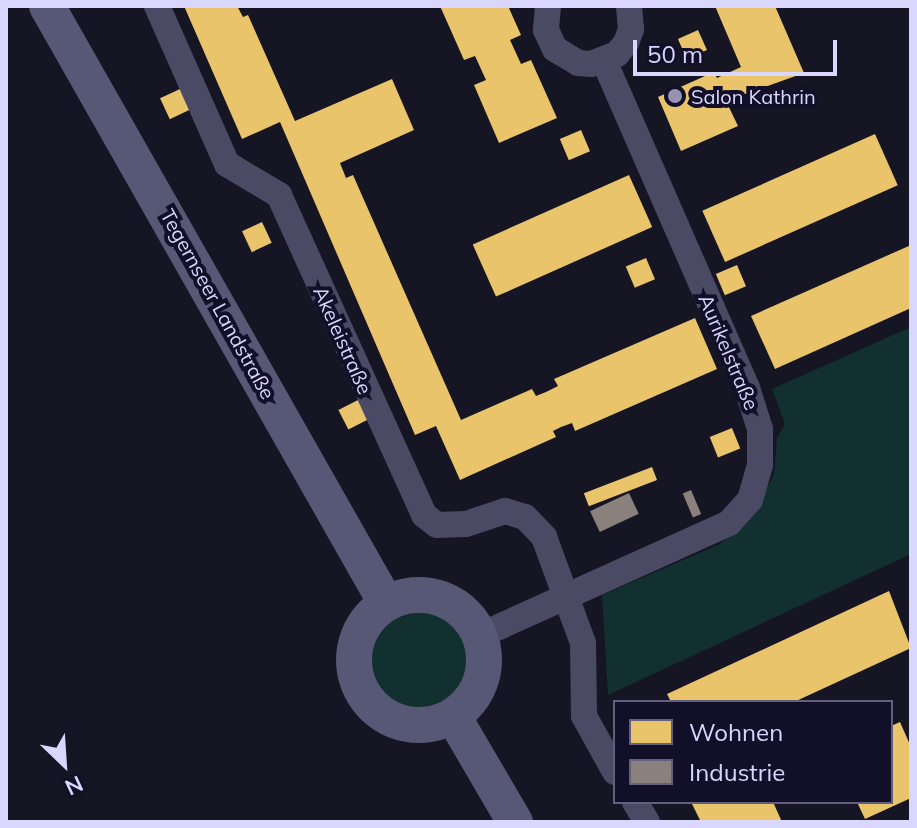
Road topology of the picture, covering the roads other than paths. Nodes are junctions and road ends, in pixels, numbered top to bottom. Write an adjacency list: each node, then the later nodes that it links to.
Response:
1 (47, 6): 7 (main road, Tegernseer Landstraße)
2 (157, 6): 6 (street, Akeleistraße)
3 (629, 6): 5 (street)
4 (544, 11): 5 (street)
5 (604, 61): 6 (street, Aurikelstraße)
6 (566, 598): 8 (street, Aurikelstraße); 10 (street)
7 (386, 603): 8 (main road); 9 (main road)
8 (481, 635): 9 (main road)
9 (453, 716): 12 (main road)
10 (613, 768)
11 (636, 804): 13 (street)
12 (515, 822)
13 (647, 822)

